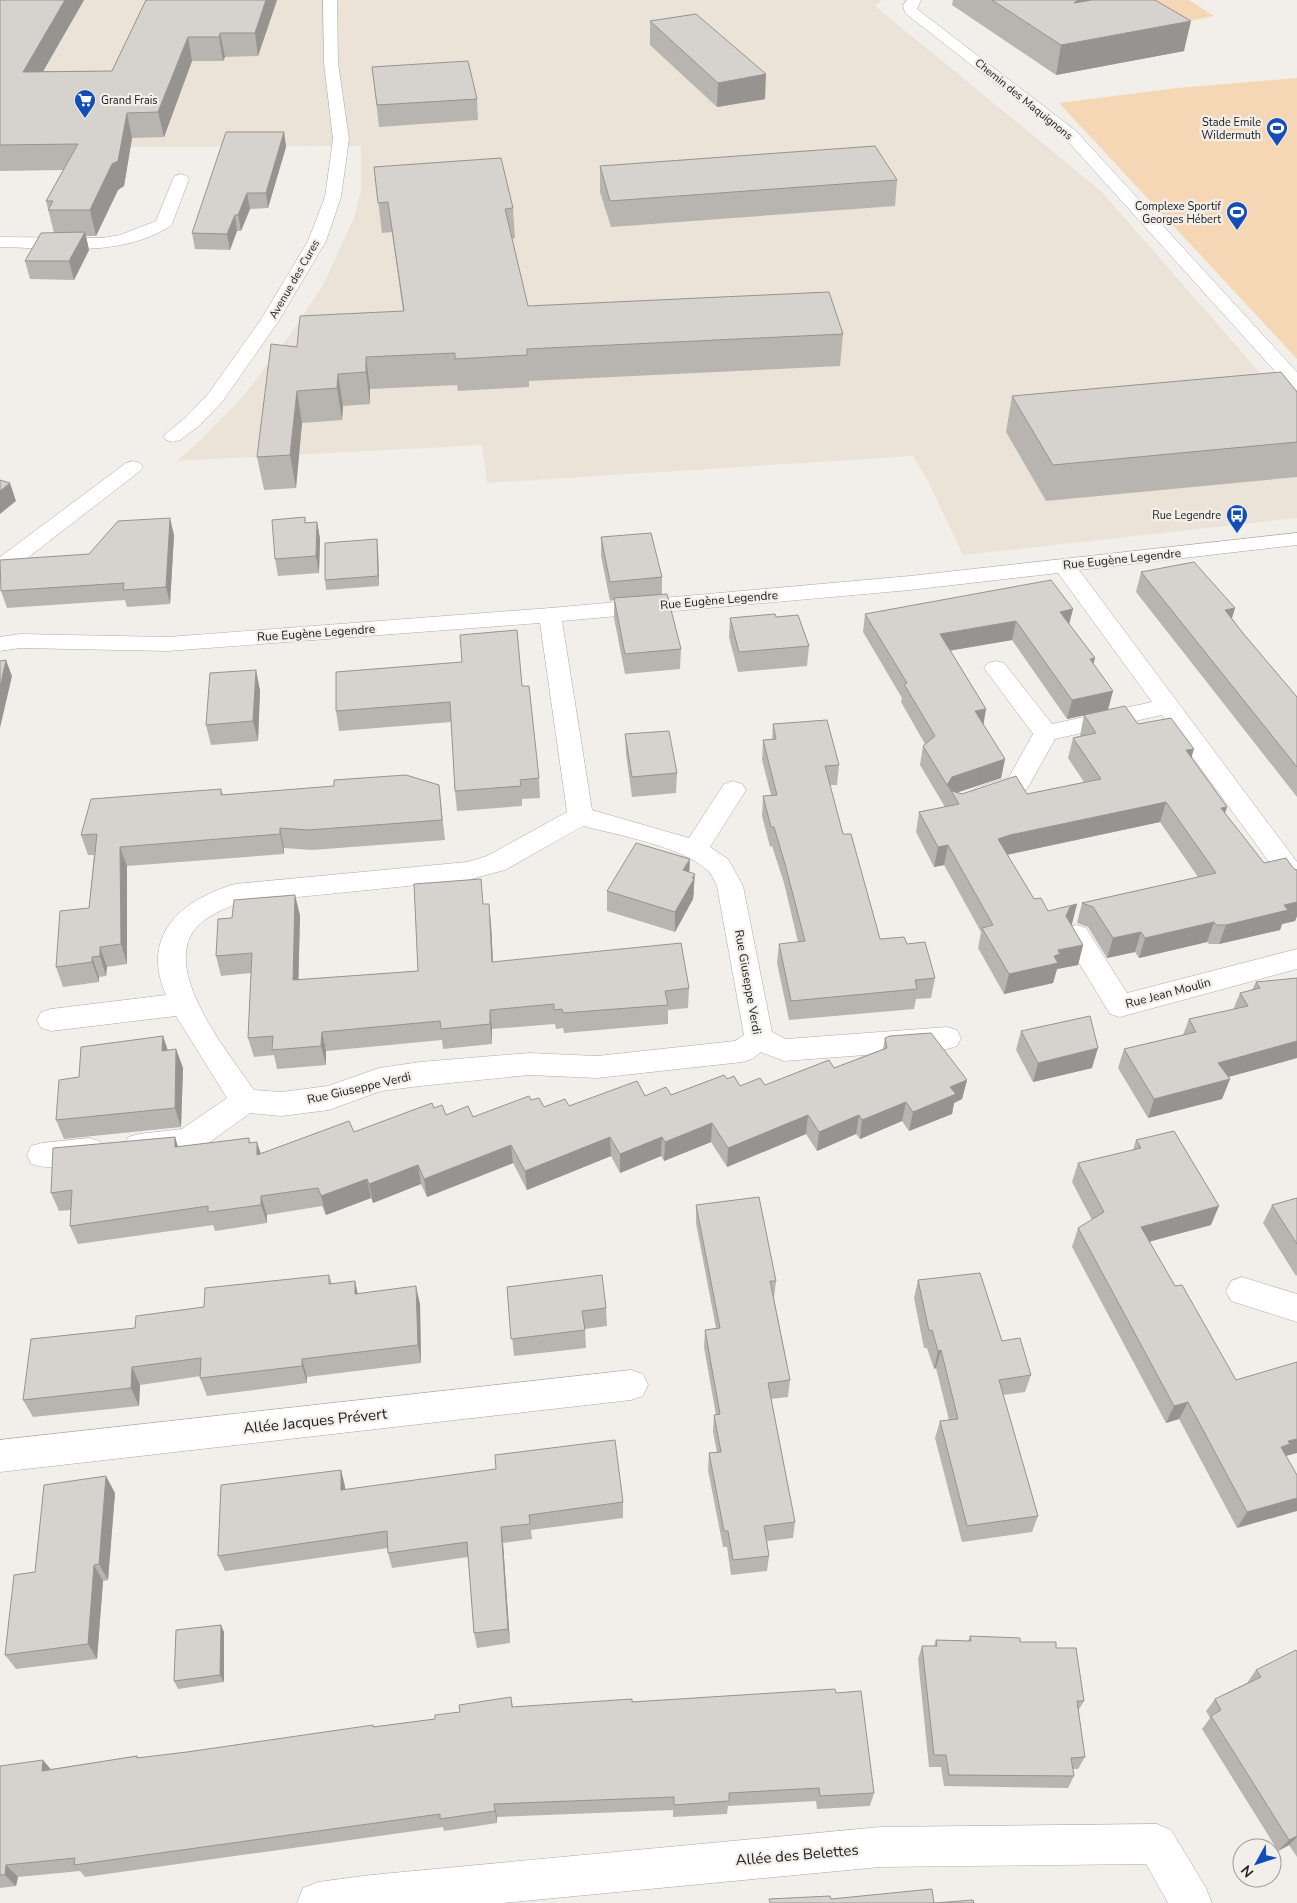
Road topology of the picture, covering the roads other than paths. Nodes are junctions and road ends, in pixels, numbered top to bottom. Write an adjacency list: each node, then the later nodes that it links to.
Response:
1 (330, 0): 6 (street, Avenue des Cures)
2 (914, 0): 5 (street, Chemin des Maquignons)
3 (181, 179): 4 (street)
4 (0, 242)
5 (1297, 384)
6 (173, 436)
7 (133, 467): 10 (street)
8 (1297, 539): 9 (street, Rue Eugène Legendre)
9 (1064, 566): 11 (street, Rue Eugène Legendre); 14 (street)
10 (0, 568)
11 (550, 615): 12 (street, Rue Eugène Legendre); 18 (street)
12 (7, 639)
13 (996, 668): 15 (street)
14 (1168, 706): 15 (street); 20 (street)
15 (1046, 734): 17 (street)
16 (733, 790): 19 (street)
17 (966, 801)
18 (580, 816): 19 (street, Rue Giuseppe Verdi); 23 (street)
19 (695, 850): 26 (street, Rue Giuseppe Verdi)
20 (1297, 881)
21 (1076, 935): 22 (street, Rue Jean Moulin)
22 (1297, 959)
23 (184, 1004): 24 (street); 27 (street)
24 (51, 1020)
25 (947, 1038): 26 (street)
26 (760, 1039): 27 (street, Rue Giuseppe Verdi)
27 (245, 1101): 28 (street)
28 (42, 1155)
29 (1242, 1290): 30 (street)
30 (1297, 1308)
31 (631, 1385): 32 (street, Allée Jacques Prévert)
32 (0, 1456)
33 (371, 1899): 34 (street, Allée des Belettes); 35 (street, Allée des Belettes)
34 (318, 1903)
35 (1191, 1903)

